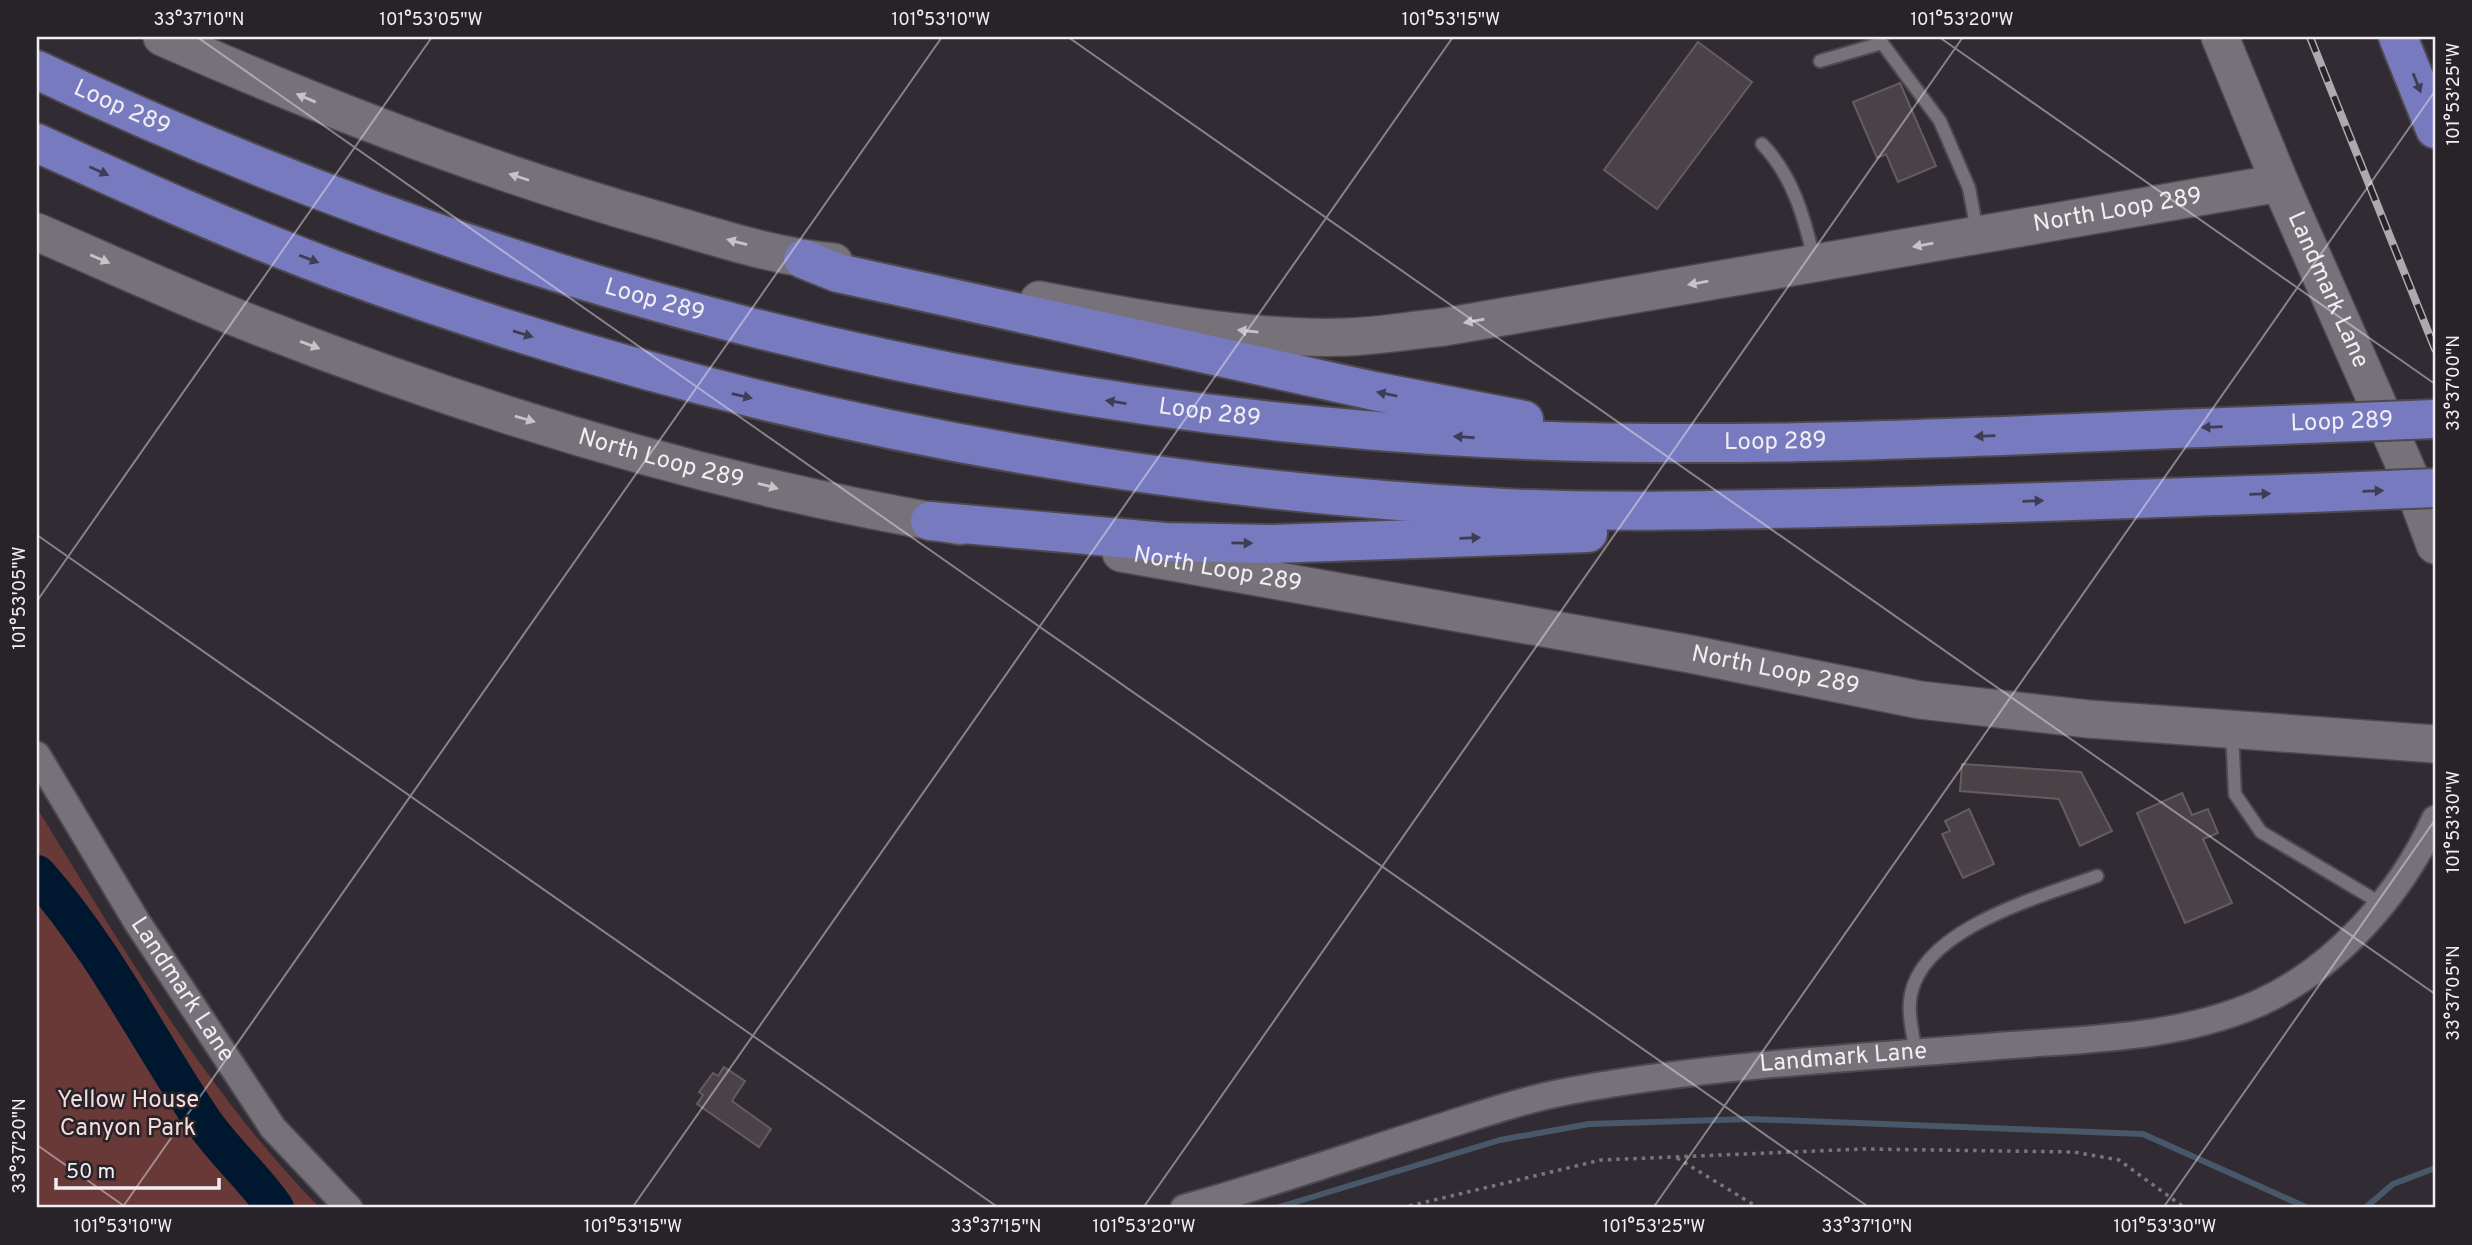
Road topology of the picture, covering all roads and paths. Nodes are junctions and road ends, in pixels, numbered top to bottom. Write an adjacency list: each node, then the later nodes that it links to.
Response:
1 (162, 37): 12 (main road, North Loop 289, one-way to 1)
2 (2220, 37): 9 (main road, Landmark Lane)
3 (2398, 37): 6 (highway, one-way to 6)
4 (1821, 61): 11 (lane)
5 (37, 70): 15 (highway, Loop 289, one-way to 5)
6 (2435, 128)
7 (37, 143): 17 (highway, one-way to 17)
8 (1762, 144): 13 (lane)
9 (2280, 183): 11 (main road, North Loop 289); 19 (main road, Landmark Lane)
10 (37, 232): 18 (main road, North Loop 289, one-way to 18)
11 (1977, 235): 13 (main road, North Loop 289, one-way to 13)
12 (803, 259): 13 (main road, North Loop 289, one-way to 12); 15 (highway, one-way to 12)
13 (1814, 263)
14 (2435, 419): 15 (highway, Loop 289, one-way to 15, bridge)
15 (1721, 442)
16 (2435, 488): 17 (highway, one-way to 16, bridge)
17 (1891, 507): 18 (highway, one-way to 17)
18 (930, 521): 20 (main road, North Loop 289)
19 (2435, 545)
20 (2231, 729): 21 (main road, North Loop 289); 25 (lane)
21 (2435, 744)
22 (37, 755): 28 (street, Landmark Lane)
23 (2435, 819): 25 (street, Landmark Lane)
24 (2096, 876): 26 (lane)
25 (2382, 904): 26 (street, Landmark Lane)
26 (1916, 1053): 29 (street, Landmark Lane)
27 (1675, 1157): 30 (path); 31 (path); 32 (path)
28 (349, 1208)
29 (1184, 1208)
30 (1401, 1208)
31 (1759, 1208)
32 (2185, 1208)

